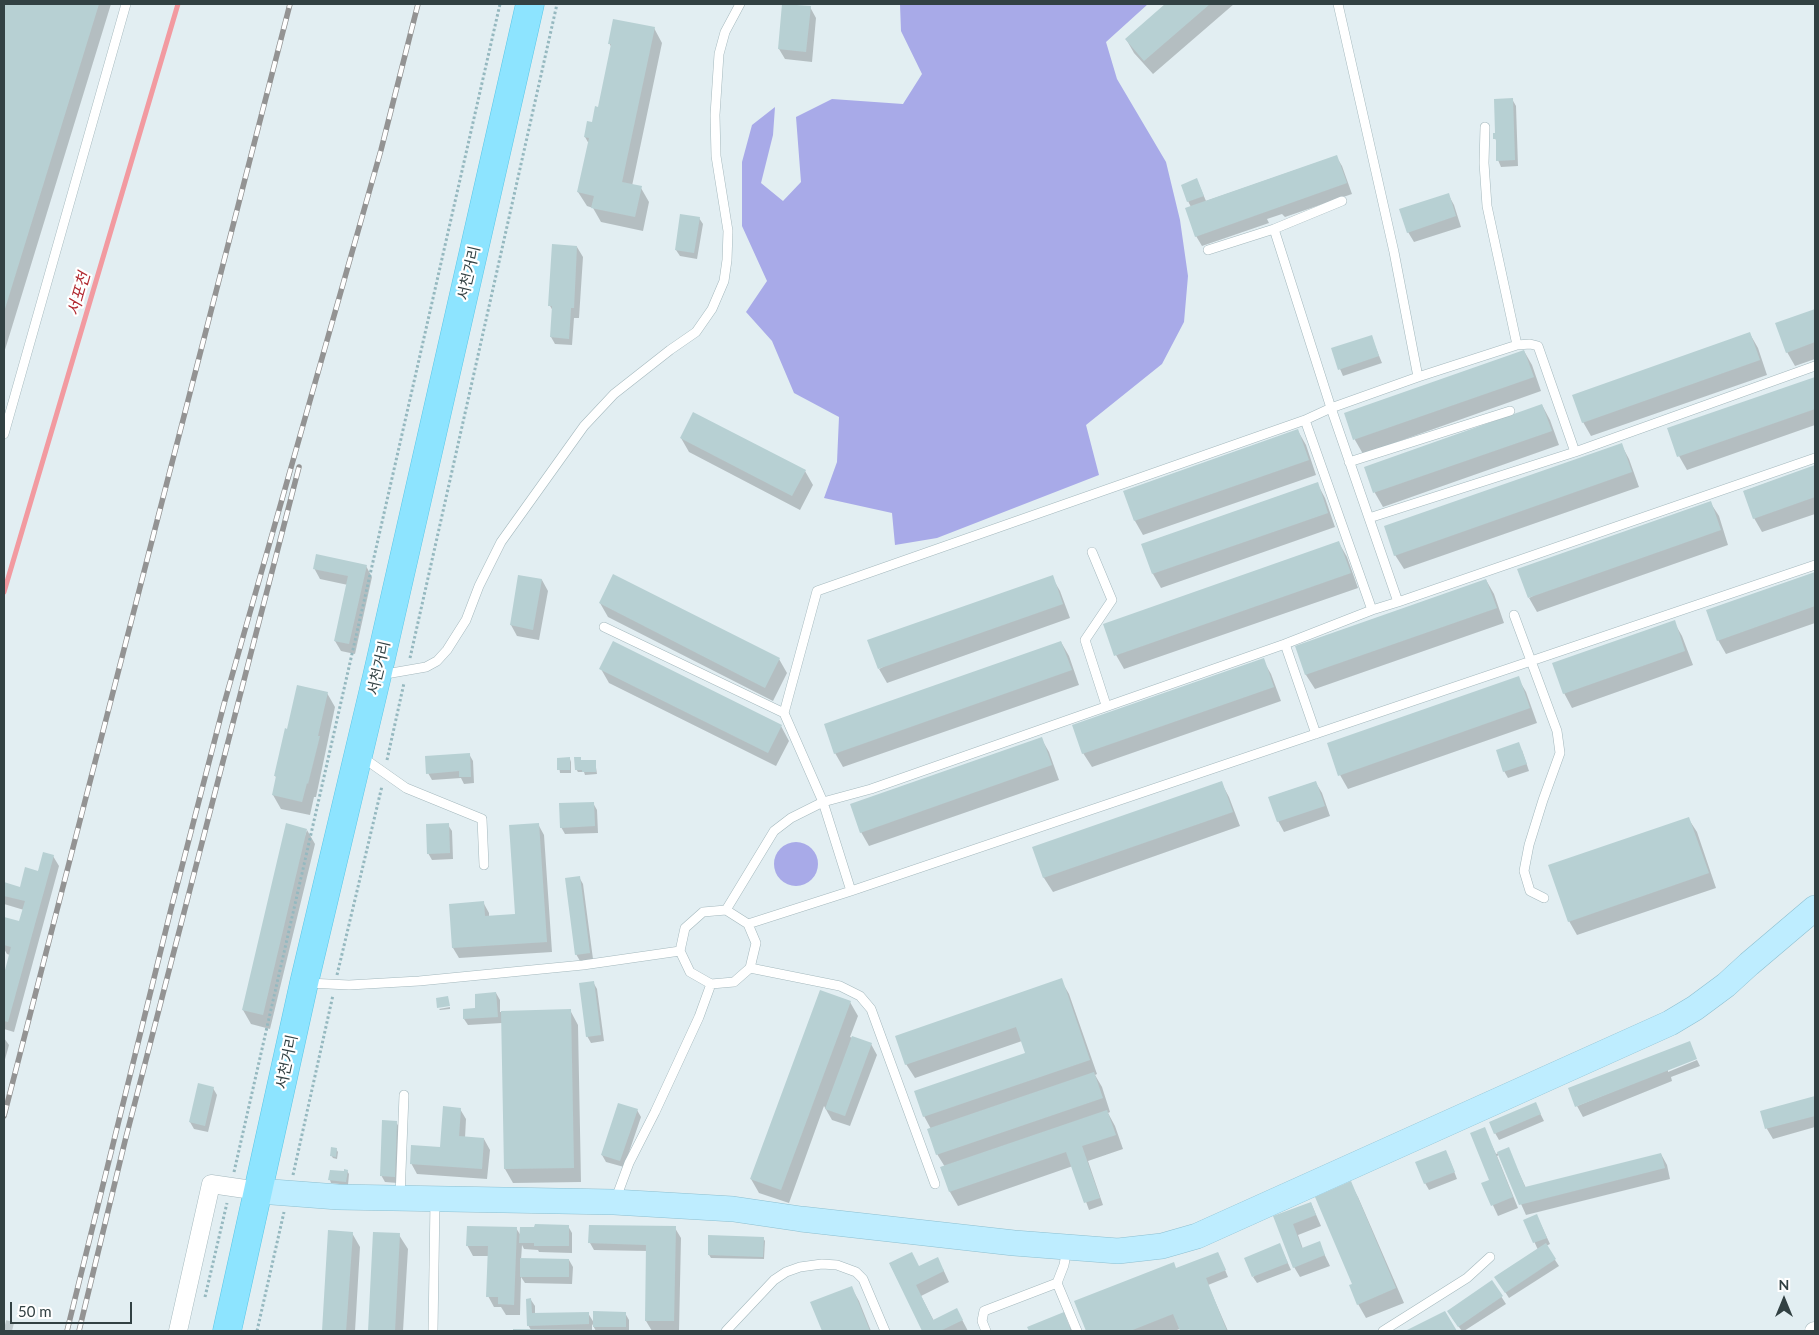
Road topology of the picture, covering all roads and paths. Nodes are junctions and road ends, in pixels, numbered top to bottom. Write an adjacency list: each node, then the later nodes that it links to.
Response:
1 (126, 4): 16 (lane)
2 (500, 4): 47 (path)
3 (530, 4): 29 (main road, 서천거리)
4 (740, 4): 29 (lane)
5 (1338, 4): 12 (lane)
6 (1485, 127): 10 (lane)
7 (1342, 201): 8 (lane)
8 (1274, 229): 9 (lane); 13 (lane)
9 (1208, 250)
10 (1517, 345): 12 (lane); 17 (lane)
11 (1815, 366): 17 (lane)
12 (1418, 377): 13 (lane)
13 (1331, 408): 15 (lane); 19 (lane)
14 (1510, 411): 19 (lane)
15 (1305, 420): 24 (lane); 31 (lane)
16 (4, 434)
17 (1575, 452): 20 (lane)
18 (1815, 458): 23 (lane)
19 (1349, 462): 20 (lane)
20 (1370, 518): 23 (lane)
21 (1092, 552): 30 (lane)
22 (1815, 565): 28 (lane)
23 (1398, 602): 24 (lane)
24 (1372, 610): 27 (lane)
25 (1514, 615): 28 (lane)
26 (604, 627): 31 (lane)
27 (1285, 644): 30 (lane); 32 (lane)
28 (1530, 661): 32 (lane); 37 (lane)
29 (377, 676): 33 (main road, 서천거리)
30 (1106, 705): 34 (lane)
31 (784, 713): 34 (lane)
32 (1316, 734): 36 (lane)
33 (358, 754): 35 (lane); 43 (main road, 서천거리)
34 (823, 802): 36 (lane); 39 (lane)
35 (484, 865)
36 (851, 891): 40 (lane)
37 (1544, 898)
38 (1815, 908): 52 (street)
39 (726, 910): 40 (lane); 41 (lane)
40 (748, 924): 42 (lane)
41 (680, 951): 43 (lane); 44 (lane)
42 (750, 968): 44 (lane); 46 (lane)
43 (304, 983): 48 (main road, 서천거리)
44 (711, 984): 51 (lane)
45 (404, 1095): 49 (lane)
46 (935, 1184)
47 (231, 1187): 48 (street); 55 (path); 56 (street)
48 (259, 1192): 49 (street); 57 (main road, 서천거리)
49 (400, 1198): 50 (street)
50 (436, 1198): 51 (street); 58 (lane)
51 (614, 1202): 52 (street)
52 (1067, 1247): 54 (lane)
53 (1490, 1257): 63 (lane)
54 (1057, 1283): 61 (lane); 62 (lane)
55 (203, 1302)
56 (178, 1331)
57 (227, 1331)
58 (433, 1331)
59 (726, 1331): 60 (lane)
60 (885, 1331)
61 (986, 1331)
62 (1077, 1331)
63 (1383, 1331)

